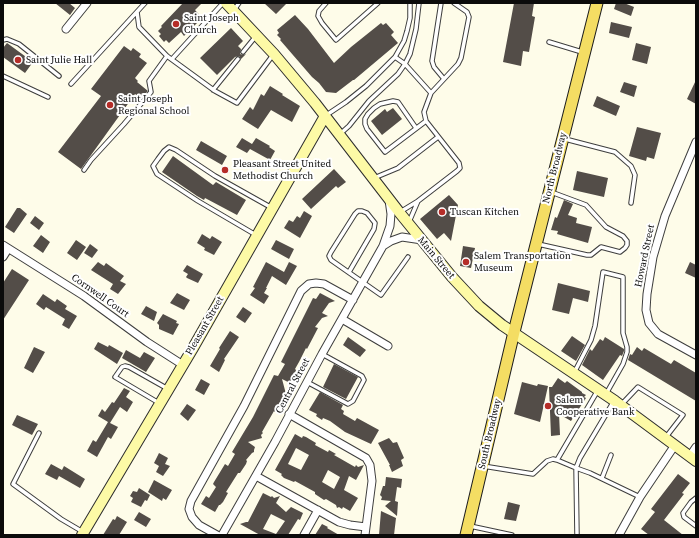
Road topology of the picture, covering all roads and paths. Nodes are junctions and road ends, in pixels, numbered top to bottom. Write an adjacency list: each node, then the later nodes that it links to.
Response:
1 (86, 3): 14 (street)
2 (145, 3): 13 (lane)
3 (223, 3): 23 (lane)
4 (226, 3): 12 (main road, Main Street)
5 (326, 3): 6 (lane)
6 (378, 3)
7 (410, 3): 22 (lane)
8 (419, 3): 25 (lane)
9 (441, 3): 28 (lane)
10 (454, 3): 28 (lane)
11 (597, 3): 19 (main road, North Broadway)
12 (236, 7): 15 (main road, Main Street)
13 (138, 12): 21 (lane); 29 (lane)
14 (66, 29)
15 (257, 35): 18 (lane); 20 (main road, Main Street)
16 (3, 40): 27 (lane)
17 (549, 42): 19 (lane)
18 (243, 52)
19 (584, 52): 38 (main road, North Broadway)
20 (274, 54): 30 (lane); 33 (main road, Main Street)
21 (168, 56): 23 (lane); 40 (lane)
22 (395, 57): 25 (lane); 33 (lane)
23 (172, 59): 30 (lane)
24 (238, 59): 30 (lane)
25 (405, 64): 31 (lane); 36 (lane)
26 (3, 76): 32 (lane)
27 (59, 76)
28 (444, 79): 31 (lane)
29 (71, 84)
30 (213, 90)
31 (432, 93): 34 (lane)
32 (48, 96)
33 (325, 116): 36 (main road, Main Street); 46 (main road, Pleasant Street)
34 (426, 121): 35 (lane); 37 (lane)
35 (416, 128): 35 (lane)
36 (339, 134): 41 (main road, Main Street)
37 (438, 136): 41 (lane); 44 (lane)
38 (563, 138): 42 (main road, North Broadway); 45 (lane)
39 (696, 142): 63 (street, Howard Street)
40 (84, 170)
41 (373, 178): 43 (main road, Main Street)
42 (550, 191): 51 (main road, North Broadway); 51 (lane)
43 (389, 200): 47 (main road, Main Street); 52 (street, Central Street)
44 (418, 201): 47 (lane); 48 (lane)
45 (631, 203)
46 (273, 208): 49 (main road, Pleasant Street); 49 (lane)
47 (399, 212): 48 (main road, Main Street)
48 (408, 224): 50 (main road, Main Street)
49 (257, 236): 64 (main road, Pleasant Street)
50 (422, 240): 52 (street); 60 (main road, Main Street)
51 (537, 243): 60 (main road, North Broadway)
52 (383, 246): 57 (street, Central Street)
53 (6, 247): 55 (street); 64 (street, Cornwell Court)
54 (408, 256): 57 (lane)
55 (3, 257)
56 (349, 272): 56 (lane); 57 (lane)
57 (363, 282): 58 (street, Central Street)
58 (353, 300): 59 (street, Central Street); 90 (street)
59 (342, 319): 61 (street); 62 (street, Central Street)
60 (514, 332): 65 (main road, Main Street); 79 (main road, South Broadway)
61 (388, 346)
62 (322, 354): 66 (street, Central Street); 66 (lane)
63 (696, 355)
64 (183, 365): 67 (main road, Pleasant Street)
65 (574, 373): 68 (main road, Main Street); 68 (lane)
66 (306, 382): 71 (street, Central Street)
67 (168, 390): 70 (main road, Pleasant Street); 70 (lane)
68 (602, 393): 69 (main road, Main Street); 78 (lane)
69 (617, 403): 73 (main road, Main Street); 73 (lane); 80 (lane)
70 (160, 404): 89 (main road, Pleasant Street)
71 (289, 414): 81 (street, Central Street); 87 (street)
72 (39, 433): 89 (lane)
73 (666, 438): 74 (main road, Main Street)
74 (675, 445): 77 (main road, Main Street); 83 (street)
75 (696, 446): 77 (street)
76 (612, 455): 82 (lane)
77 (693, 458)
78 (558, 460): 79 (lane); 80 (lane)
79 (482, 466): 88 (main road, South Broadway)
80 (576, 468): 82 (lane); 95 (lane)
81 (256, 476): 85 (street); 91 (street, Central Street)
82 (602, 478): 83 (lane)
83 (640, 497): 96 (street)
84 (696, 498): 86 (lane)
85 (318, 510): 87 (street); 92 (street)
86 (696, 526)
87 (366, 527): 93 (street)
88 (468, 530): 94 (lane)
89 (82, 534)
90 (217, 535)
91 (222, 535)
92 (304, 535)
93 (365, 535)
94 (512, 535)
95 (577, 535)
96 (620, 535)

